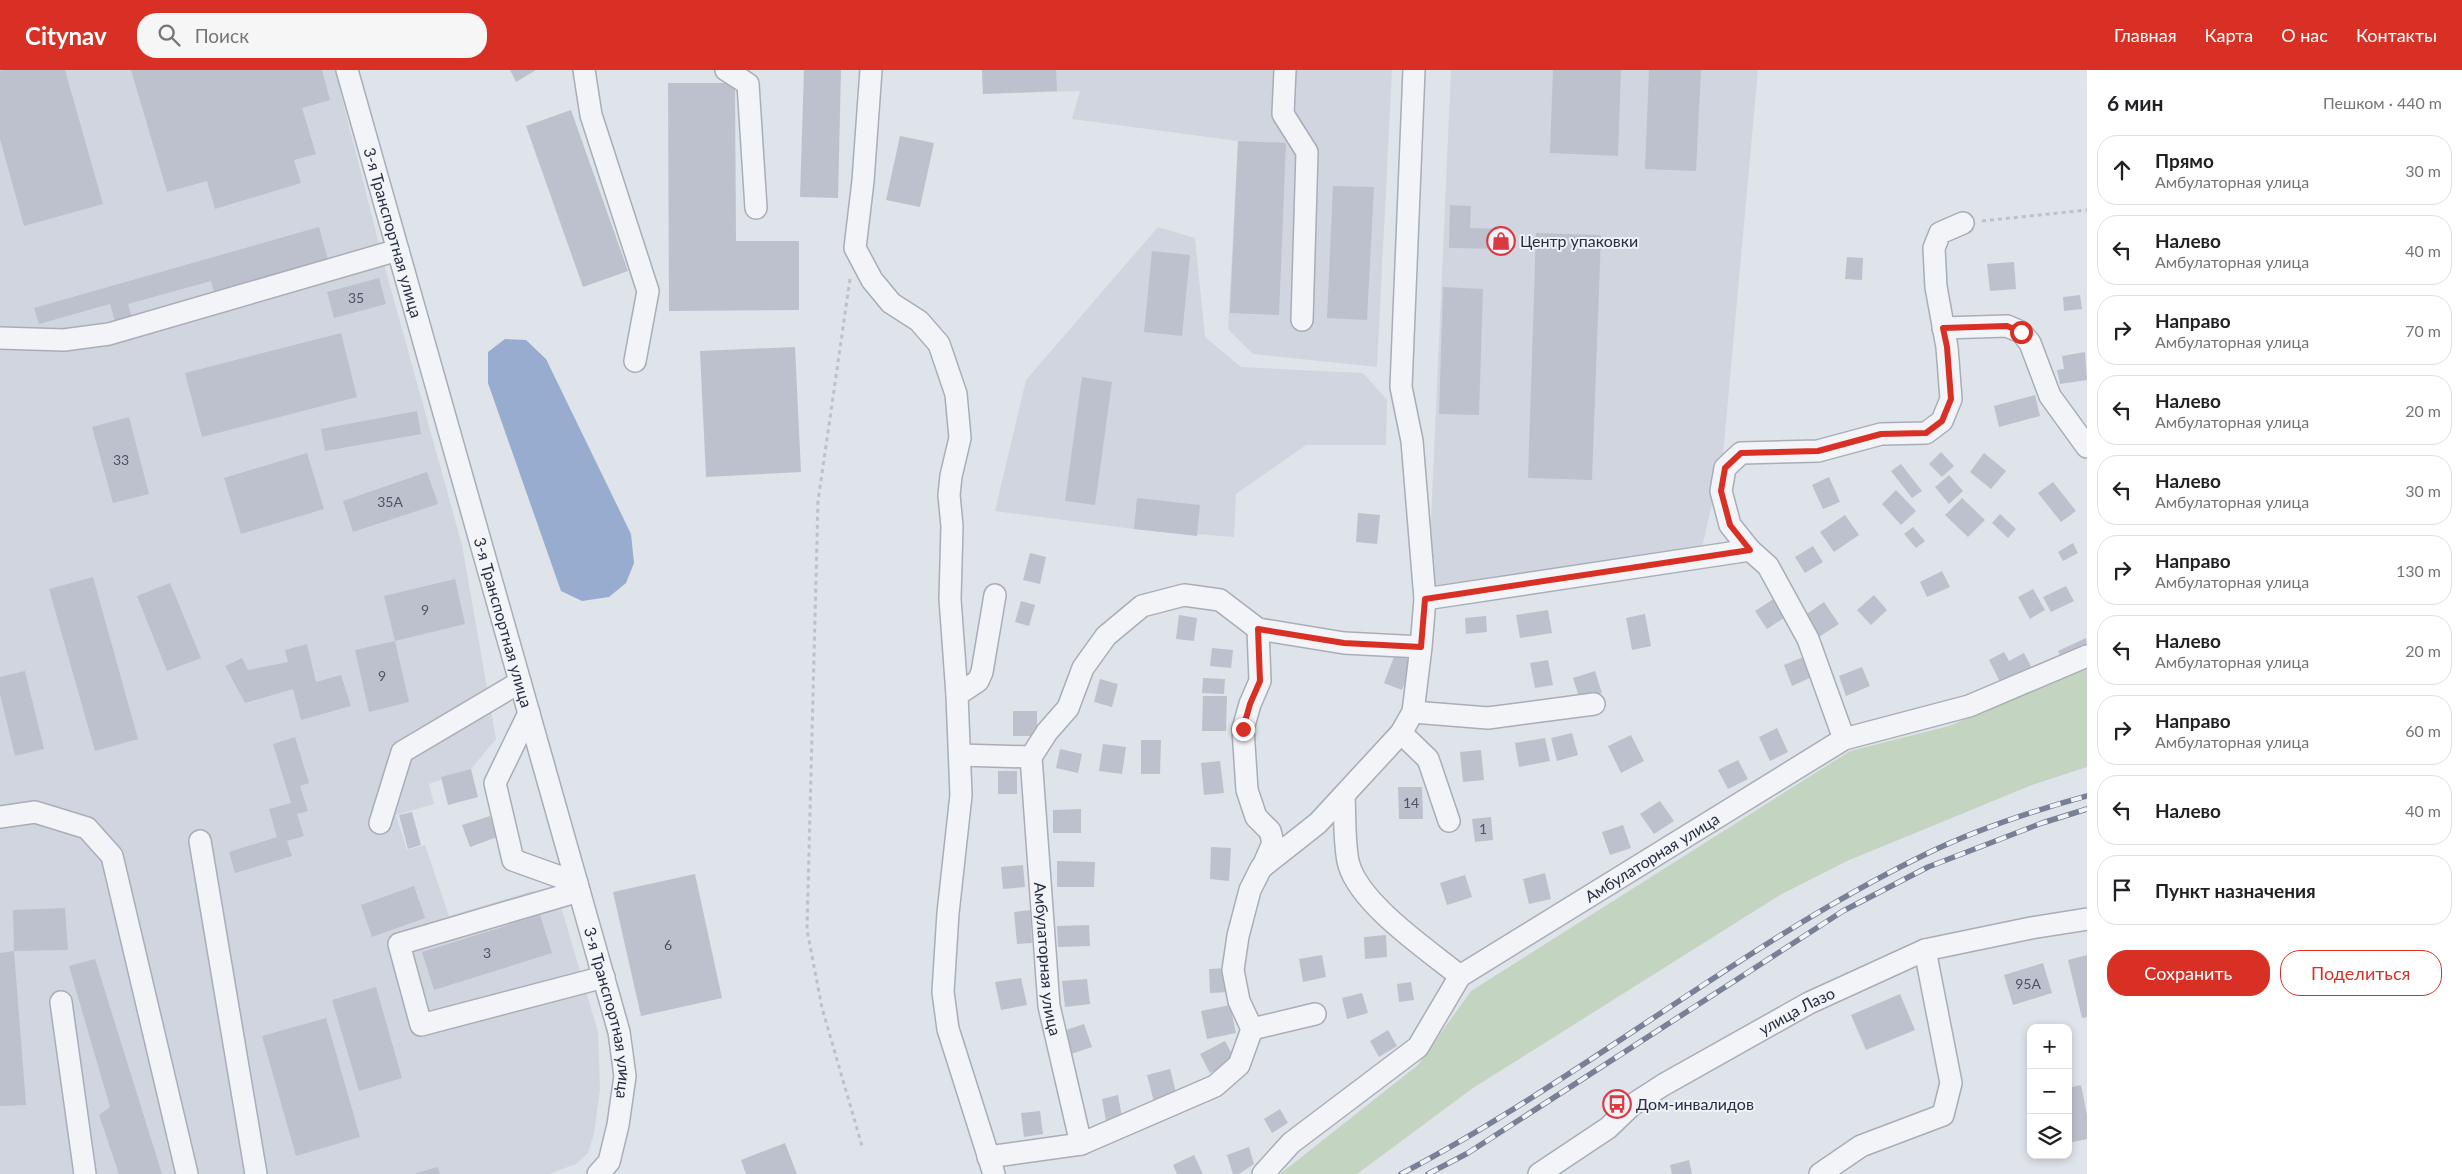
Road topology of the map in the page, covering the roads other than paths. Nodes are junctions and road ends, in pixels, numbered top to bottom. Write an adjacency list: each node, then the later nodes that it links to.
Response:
1 (347, 70): 9 (street, 3-я Транспортная улица)
2 (584, 70): 13 (street)
3 (726, 70): 7 (street)
4 (871, 70): 22 (street)
5 (1285, 70): 10 (street)
6 (1414, 70): 17 (street)
7 (756, 208)
8 (1964, 223): 11 (street)
9 (398, 250): 12 (street); 21 (street, 3-я Транспортная улица)
10 (1302, 320)
11 (1943, 328): 14 (street); 15 (street)
12 (0, 338)
13 (635, 361)
14 (2087, 447)
15 (1750, 550): 17 (street); 27 (street)
16 (996, 595): 22 (street)
17 (1425, 599): 19 (street)
18 (1258, 629): 19 (street); 29 (street); 35 (street)
19 (1421, 647): 24 (street)
20 (2087, 656): 27 (street, Амбулаторная улица)
21 (520, 682): 25 (street, 3-я Транспортная улица); 33 (street)
22 (957, 695): 28 (street)
23 (1594, 704): 24 (street)
24 (1413, 712): 26 (street)
25 (529, 713): 36 (street, 3-я Транспортная улица); 36 (street)
26 (1400, 733): 30 (street); 32 (street)
27 (1844, 739): 39 (street, Амбулаторная улица)
28 (960, 755): 29 (street); 45 (street)
29 (1031, 757): 44 (street, Амбулаторная улица)
30 (1344, 796): 35 (street); 39 (street)
31 (0, 817): 47 (street)
32 (1449, 821)
33 (380, 823)
34 (200, 842): 48 (street)
35 (1261, 868): 43 (street)
36 (578, 887): 40 (street, 3-я Транспортная улица); 40 (street)
37 (2087, 919): 38 (street, улица Лазо)
38 (1925, 950): 51 (street, улица Лазо); 52 (street)
39 (1460, 976): 50 (street, Амбулаторная улица)
40 (604, 977): 49 (street, 3-я Транспортная улица)
41 (61, 1002): 46 (street)
42 (1315, 1014): 43 (street)
43 (1252, 1029): 44 (street)
44 (1081, 1144): 45 (street)
45 (991, 1166)
46 (85, 1174)
47 (187, 1174)
48 (256, 1174)
49 (598, 1174)
50 (1263, 1174)
51 (1539, 1174)
52 (1820, 1174)

